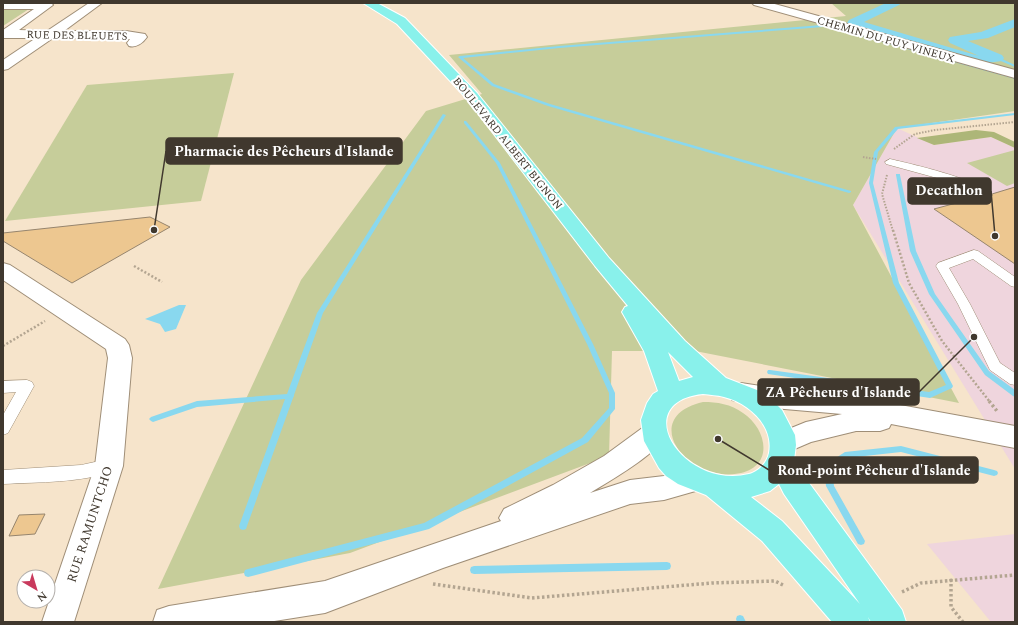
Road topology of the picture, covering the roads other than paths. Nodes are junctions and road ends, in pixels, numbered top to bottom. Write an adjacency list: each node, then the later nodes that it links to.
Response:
1 (96, 3): 6 (street)
2 (369, 3): 12 (main road, BOULEVARD ALBERT BIGNON)
3 (758, 3): 9 (street, CHEMIN DU PUY VINEUX)
4 (3, 6): 5 (street)
5 (5, 34): 6 (street, RUE DES BLEUETS)
6 (48, 34): 7 (street, RUE DES BLEUETS); 8 (street)
7 (134, 44)
8 (3, 66)
9 (1015, 74)
10 (890, 162): 11 (lane)
11 (986, 195)
12 (602, 262): 17 (main road, BOULEVARD ALBERT BIGNON); 18 (main road, BOULEVARD ALBERT BIGNON)
13 (3, 270): 24 (street, RUE RAMUNTCHO)
14 (1015, 283): 15 (lane)
15 (1015, 380)
16 (3, 387): 20 (lane)
17 (730, 389): 18 (main road); 19 (street); 23 (main road)
18 (671, 394): 21 (main road)
19 (936, 421): 22 (street); 23 (street)
20 (3, 429)
21 (654, 434): 26 (main road); 27 (street)
22 (1015, 438)
23 (782, 452): 26 (main road); 28 (main road)
24 (109, 466): 25 (lane); 29 (street, RUE RAMUNTCHO)
25 (3, 476)
26 (706, 484): 27 (street); 31 (main road)
27 (443, 554): 30 (street)
28 (884, 612)
29 (58, 622)
30 (169, 622)
31 (854, 622)

